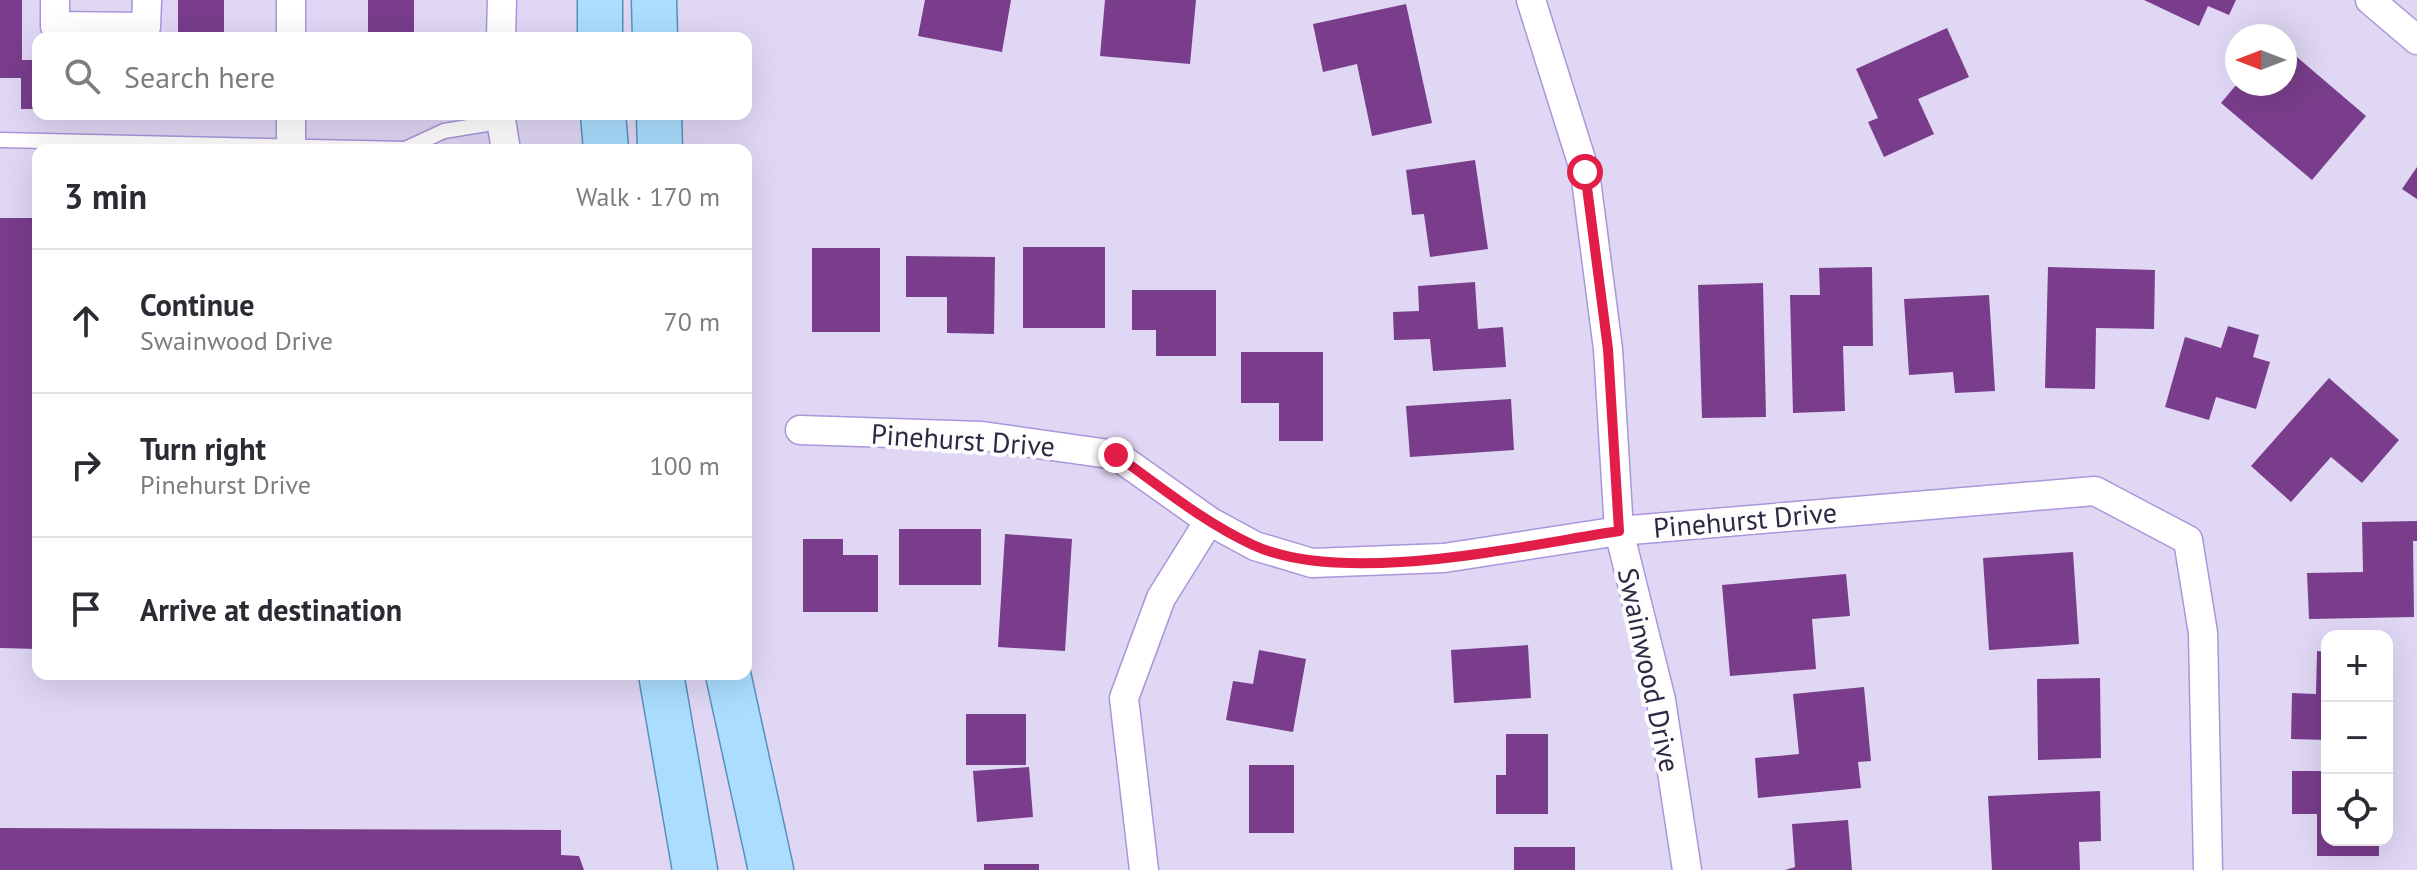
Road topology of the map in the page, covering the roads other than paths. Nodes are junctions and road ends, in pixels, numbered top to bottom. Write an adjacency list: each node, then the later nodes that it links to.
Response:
1 (55, 0): 2 (street)
2 (147, 0)
3 (291, 0): 9 (street)
4 (502, 0): 10 (street)
5 (600, 0): 11 (main road)
6 (654, 0): 12 (main road)
7 (1531, 0): 28 (street, Swainwood Drive)
8 (2370, 0): 13 (street)
9 (291, 32)
10 (501, 32)
11 (600, 32)
12 (655, 32)
13 (2417, 40)
14 (291, 120): 21 (street)
15 (491, 120): 22 (lane)
16 (500, 120): 23 (street)
17 (604, 120): 24 (main road)
18 (659, 120): 25 (main road)
19 (0, 140): 20 (lane)
20 (146, 144)
21 (291, 144)
22 (416, 144)
23 (505, 144)
24 (606, 144)
25 (660, 144)
26 (800, 430): 27 (street, Pinehurst Drive)
27 (1209, 521): 28 (street, Pinehurst Drive); 33 (street)
28 (1619, 531): 34 (street, Swainwood Drive); 35 (street, Pinehurst Drive)
29 (662, 680): 31 (main road)
30 (729, 680): 32 (main road)
31 (695, 870)
32 (771, 870)
33 (1144, 870)
34 (1687, 870)
35 (2208, 870)

